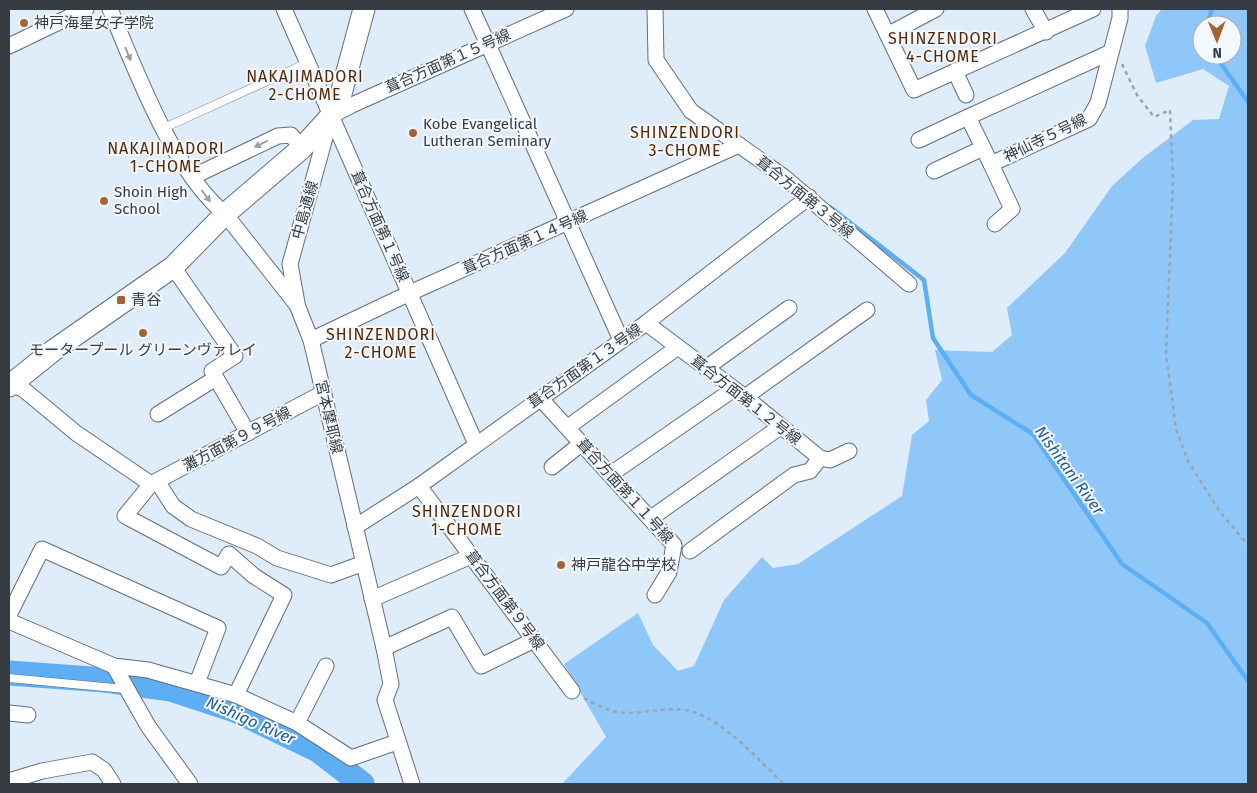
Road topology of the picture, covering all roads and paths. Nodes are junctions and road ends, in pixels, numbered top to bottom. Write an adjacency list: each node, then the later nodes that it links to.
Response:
1 (86, 9): 16 (street)
2 (110, 9): 23 (street, 宮本摩耶線, one-way to 23)
3 (284, 9): 18 (street, 葺合方面第１号線)
4 (364, 9): 21 (street)
5 (472, 9): 15 (street)
6 (566, 9): 15 (street, 葺合方面第１５号線)
7 (655, 9): 25 (street, 葺合方面第３号線)
8 (875, 9): 14 (street)
9 (936, 9): 14 (street)
10 (1033, 9): 13 (street)
11 (1093, 9): 13 (street)
12 (1120, 9): 17 (street, 神仙寺５号線)
13 (1046, 32): 19 (street)
14 (889, 34): 19 (street)
15 (488, 43): 21 (street, 葺合方面第１５号線); 33 (street)
16 (9, 46)
17 (1111, 52): 22 (street); 28 (street, 神仙寺５号線); 65 (path)
18 (308, 63): 21 (street, 葺合方面第１号線); 23 (lane)
19 (955, 72): 20 (street)
20 (966, 95)
21 (331, 116): 26 (street); 37 (street, 葺合方面第１号線); 38 (street, 中島通線)
22 (968, 117): 24 (street); 27 (street, 神仙寺５号線)
23 (164, 128): 30 (street, 宮本摩耶線)
24 (919, 140)
25 (739, 145): 31 (street, 葺合方面第３号線); 33 (street, 葺合方面第１４号線)
26 (302, 148): 30 (street, one-way to 30); 32 (street)
27 (983, 148): 28 (street, 神仙寺５号線); 29 (street)
28 (991, 164): 34 (street)
29 (934, 171)
30 (192, 177): 32 (street, 宮本摩耶線, one-way to 32)
31 (809, 197): 36 (street, 葺合方面第３号線); 41 (street, 葺合方面第１３号線)
32 (225, 214): 35 (street); 38 (street, 宮本摩耶線)
33 (568, 224): 37 (street, 葺合方面第１４号線); 43 (street)
34 (995, 224)
35 (173, 267): 46 (street); 47 (street)
36 (909, 284)
37 (410, 293): 42 (street, 葺合方面第１４号線); 56 (street, 葺合方面第１号線)
38 (297, 304): 42 (street, 宮本摩耶線)
39 (789, 308): 45 (street)
40 (867, 310): 48 (street)
41 (646, 323): 43 (street, 葺合方面第１３号線); 44 (street, 葺合方面第１２号線)
42 (311, 340): 49 (street, 宮本摩耶線)
43 (621, 340): 50 (street, 葺合方面第１３号線)
44 (678, 347): 45 (street, 葺合方面第１２号線); 52 (street)
45 (706, 368): 48 (street, 葺合方面第１２号線)
46 (216, 378): 51 (street); 54 (street)
47 (9, 385): 61 (street)
48 (740, 393): 53 (street, 葺合方面第１２号線); 60 (street)
49 (323, 394): 54 (street, 灘方面第９９号線); 64 (street, 宮本摩耶線)
50 (540, 398): 52 (street, 葺合方面第１１号線); 56 (street, 葺合方面第１３号線)
51 (158, 414)
52 (568, 427): 55 (street, 葺合方面第１１号線)
53 (780, 427): 58 (street, 葺合方面第１２号線); 63 (street)
54 (248, 433): 61 (street, 灘方面第９９号線)
55 (582, 443): 59 (street); 60 (street, 葺合方面第１１号線)
56 (476, 444): 62 (street, 葺合方面第１３号線)
57 (849, 451): 58 (street)
58 (820, 458): 66 (street)
59 (552, 467)
60 (611, 474): 63 (street, 葺合方面第１１号線)
61 (154, 482): 68 (street); 81 (street)
62 (419, 486): 64 (street, 葺合方面第１３号線); 67 (street, 葺合方面第９号線)
63 (651, 518): 69 (street, 葺合方面第１１号線)
64 (355, 527): 68 (street, 宮本摩耶線)
65 (1248, 545)
66 (690, 551)
67 (472, 556): 70 (street); 73 (street, 葺合方面第９号線)
68 (364, 563): 70 (street, 宮本摩耶線)
69 (655, 595)
70 (372, 599): 74 (street, 宮本摩耶線)
71 (9, 615): 78 (street)
72 (9, 621): 76 (street)
73 (534, 640): 74 (street); 80 (street, 葺合方面第９号線)
74 (384, 648): 85 (street, 宮本摩耶線)
75 (326, 666): 84 (street)
76 (115, 669): 78 (street); 79 (street)
77 (9, 678): 79 (lane)
78 (197, 683): 81 (street)
79 (125, 689): 89 (street)
80 (572, 691): 91 (path)
81 (236, 695): 84 (street)
82 (9, 713): 83 (street)
83 (28, 715)
84 (297, 723): 85 (street)
85 (397, 742): 90 (street, 宮本摩耶線)
86 (45, 778): 87 (street); 88 (street)
87 (9, 781)
88 (113, 784)
89 (190, 784)
90 (412, 784)
91 (784, 784)

